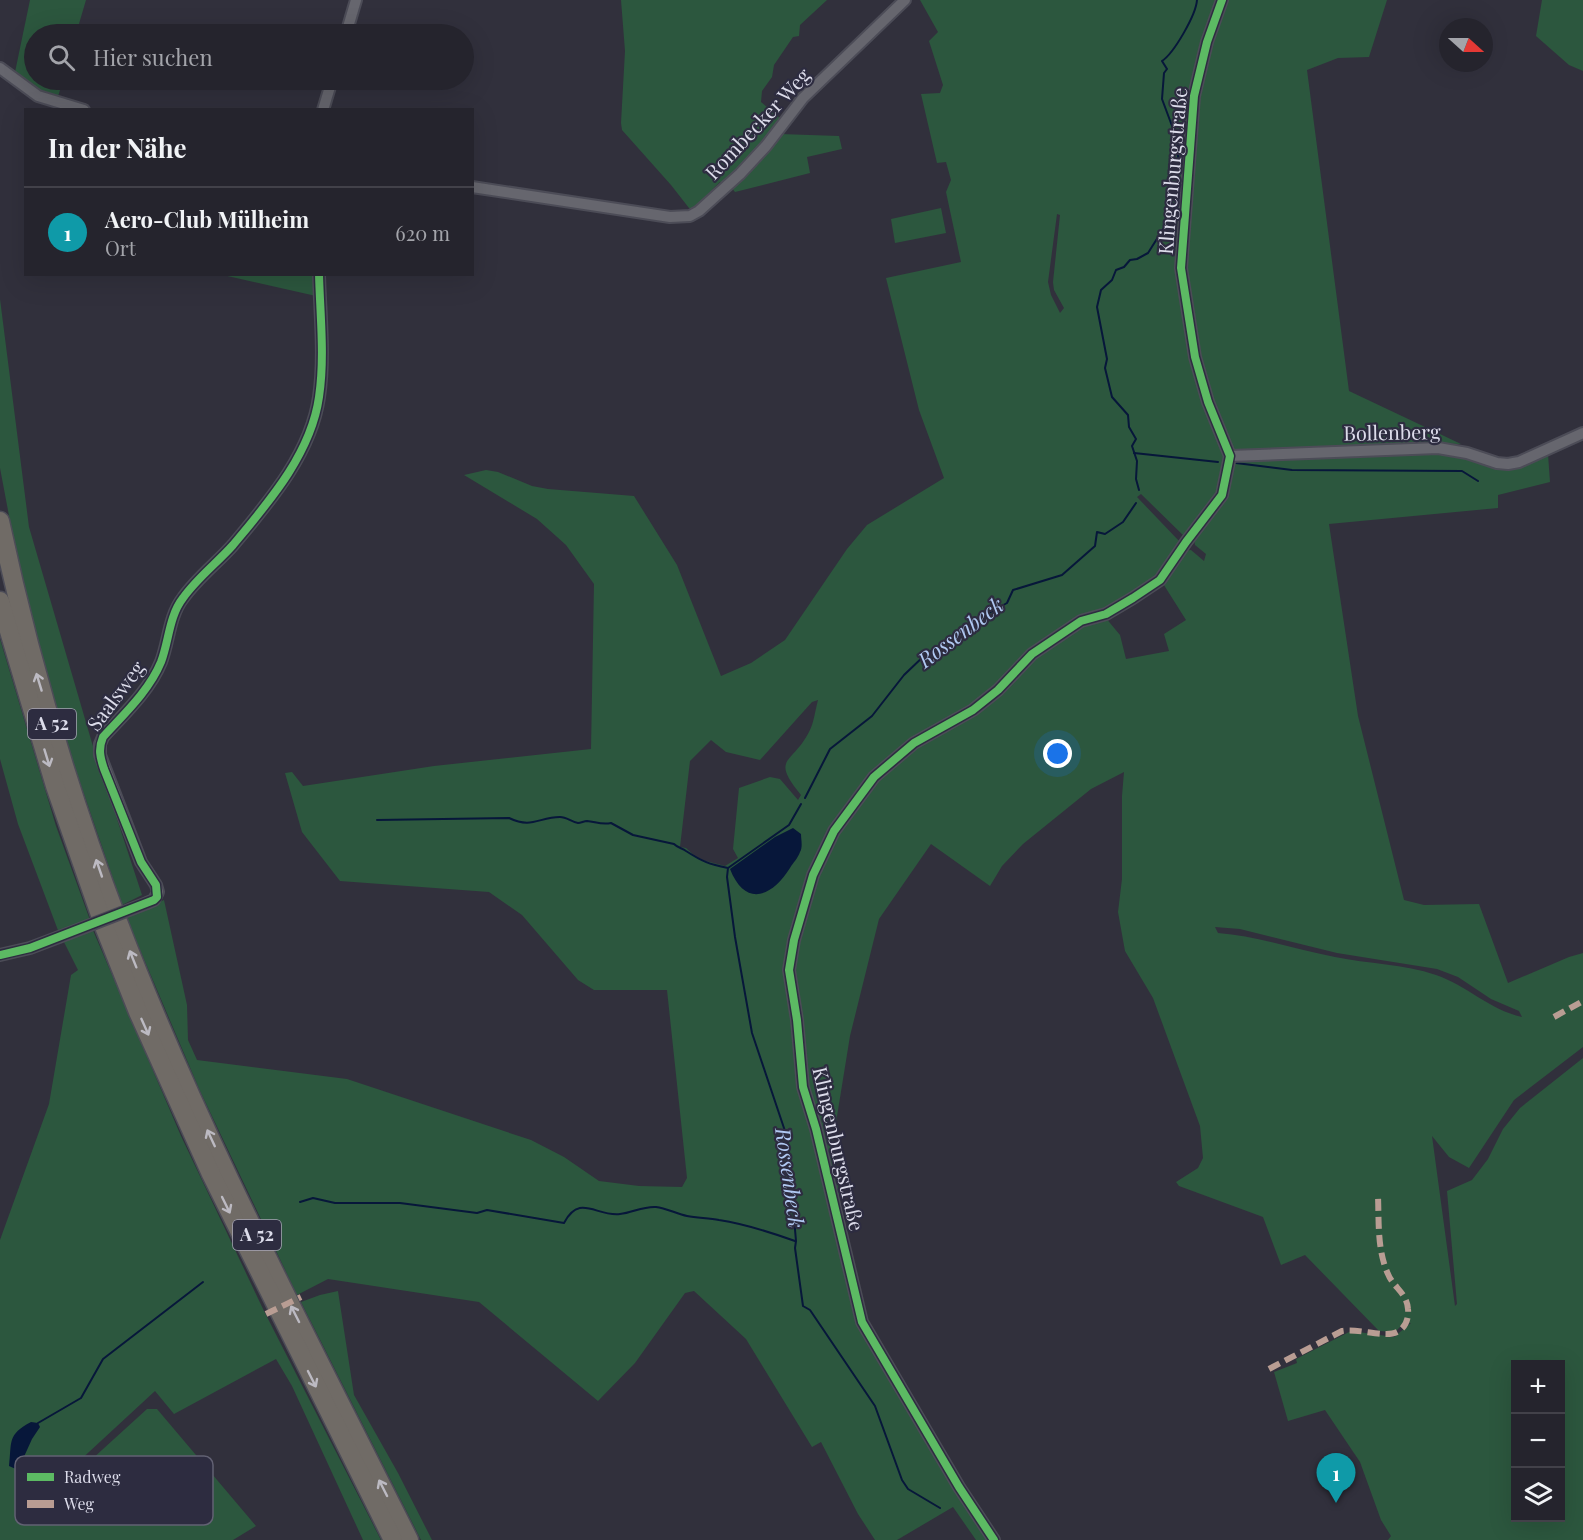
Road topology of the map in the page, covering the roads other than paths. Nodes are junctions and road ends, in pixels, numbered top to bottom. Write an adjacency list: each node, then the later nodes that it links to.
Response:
1 (356, 0): 4 (street)
2 (905, 0): 11 (street, Rombecker Weg)
3 (1222, 0): 14 (street, Klingenburgstraße)
4 (348, 24)
5 (0, 69): 6 (street)
6 (24, 86)
7 (30, 90): 9 (street)
8 (329, 90): 10 (street)
9 (77, 108)
10 (324, 108)
11 (474, 187)
12 (319, 276): 17 (street, Saalsweg, bridge)
13 (1583, 433): 14 (street, Bollenberg)
14 (1230, 456): 20 (street, Klingenburgstraße)
15 (0, 521): 19 (highway, A 52, one-way to 15)
16 (0, 601): 18 (highway, A 52, one-way to 18)
17 (0, 955)
18 (393, 1540)
19 (410, 1540)
20 (994, 1540)

